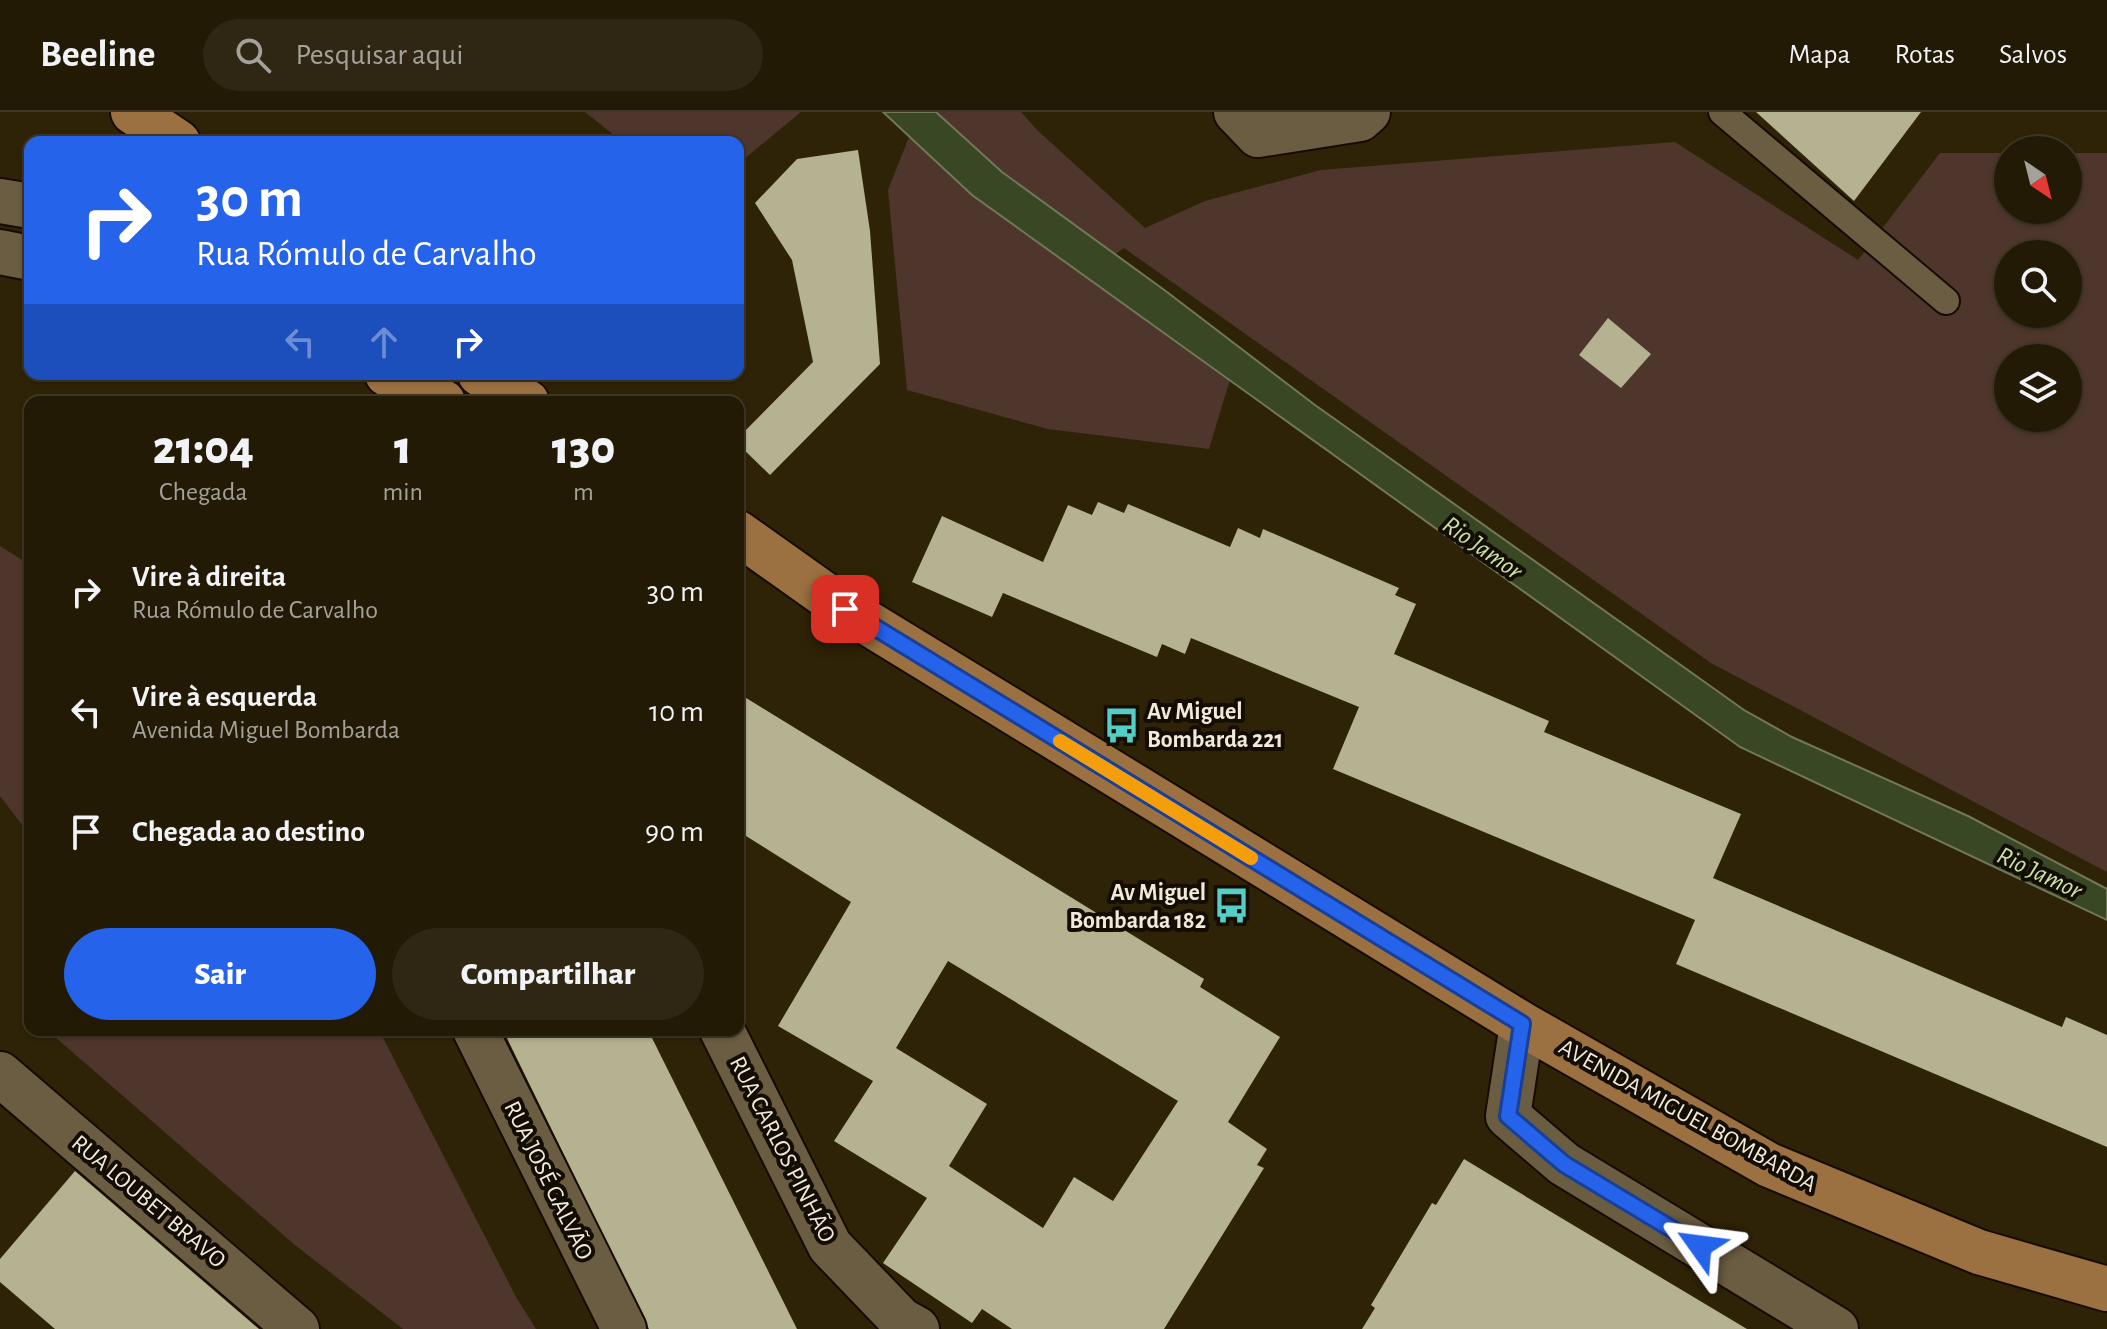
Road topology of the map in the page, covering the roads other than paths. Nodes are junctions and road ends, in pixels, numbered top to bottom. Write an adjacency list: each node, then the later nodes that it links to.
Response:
1 (133, 112): 5 (main road); 6 (main road)
2 (1236, 112): 3 (street)
3 (1368, 112)
4 (1722, 112): 11 (lane)
5 (150, 136)
6 (169, 136)
7 (0, 201): 8 (street)
8 (24, 205)
9 (0, 252): 10 (street)
10 (24, 257)
11 (1946, 301)
12 (490, 380): 13 (main road)
13 (517, 396)
14 (744, 537): 16 (main road, AVENIDA MIGUEL BOMBARDA)
15 (744, 557): 16 (main road, AVENIDA MIGUEL BOMBARDA)
16 (845, 609): 17 (main road, AVENIDA MIGUEL BOMBARDA)
17 (1522, 1024): 21 (main road, AVENIDA MIGUEL BOMBARDA); 25 (street)
18 (478, 1036): 23 (street, RUA JOSÉ GALVÃO)
19 (725, 1036): 24 (street, RUA CARLOS PINHÃO)
20 (0, 1074): 22 (street, RUA LOUBET BRAVO)
21 (2107, 1289)
22 (297, 1329)
23 (624, 1329)
24 (917, 1329)
25 (1836, 1329)

